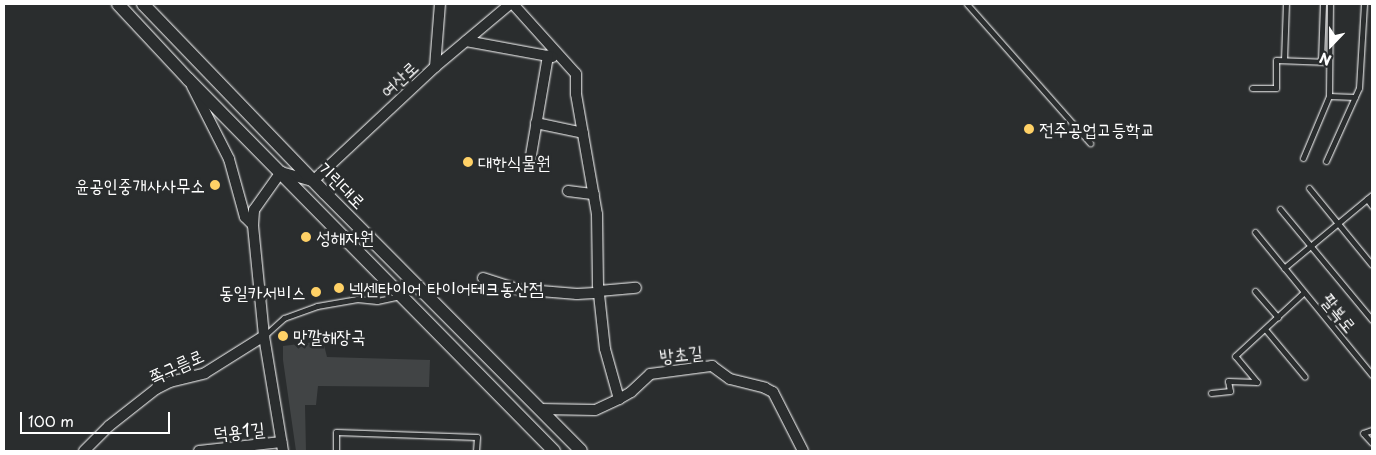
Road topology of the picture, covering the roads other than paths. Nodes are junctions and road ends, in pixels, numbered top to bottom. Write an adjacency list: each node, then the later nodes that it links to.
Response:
1 (118, 4): 17 (street, 기린대로)
2 (143, 4): 28 (street, 기린대로)
3 (440, 4): 16 (street)
4 (512, 4): 10 (street, 여산로); 12 (street)
5 (967, 4): 23 (lane)
6 (1286, 4): 13 (lane)
7 (1323, 4): 14 (lane)
8 (1330, 4): 15 (lane)
9 (1364, 4): 20 (lane)
10 (466, 41): 11 (street); 16 (street, 여산로)
11 (548, 56): 12 (street); 21 (street)
12 (563, 60): 22 (street)
13 (1284, 60): 14 (lane); 18 (lane)
14 (1321, 62): 15 (lane)
15 (1329, 62): 19 (lane)
16 (435, 67): 28 (street, 여산로)
17 (188, 79): 27 (street, 기린대로); 37 (street)
18 (1252, 88)
19 (1329, 96): 20 (lane); 24 (lane)
20 (1355, 98): 25 (lane)
21 (536, 124): 22 (street); 26 (street)
22 (583, 133): 31 (street)
23 (1090, 143)
24 (1303, 158)
25 (1326, 161)
26 (529, 167)
27 (281, 172): 28 (street); 37 (street); 47 (street, 기린대로)
28 (313, 181): 56 (street, 기린대로)
29 (1309, 188): 36 (lane)
30 (568, 191): 31 (street)
31 (594, 194): 45 (street)
32 (1372, 194): 33 (lane)
33 (1367, 199): 34 (lane); 36 (lane)
34 (1372, 206)
35 (1280, 209): 39 (lane)
36 (1338, 223): 39 (lane); 40 (lane)
37 (253, 225): 51 (street)
38 (1254, 232): 41 (lane, 팔복로)
39 (1311, 246): 41 (lane); 49 (lane)
40 (1372, 265)
41 (1284, 268): 46 (lane, 팔복로)
42 (483, 278): 45 (street)
43 (636, 288): 45 (street)
44 (1255, 291): 48 (lane)
45 (599, 292): 55 (street)
46 (1304, 292): 48 (lane); 52 (lane, 팔복로)
47 (401, 296): 51 (lane, 쪽구름로); 64 (street, 기린대로)
48 (1278, 317): 50 (lane)
49 (1372, 320)
50 (1265, 329): 53 (lane); 54 (lane)
51 (264, 336): 59 (street); 60 (street, 쪽구름로)
52 (1372, 375)
53 (1304, 376)
54 (1211, 393)
55 (619, 399): 56 (street, 방초길); 66 (street, 방초길)
56 (540, 409): 65 (street, 기린대로)
57 (1372, 430): 58 (lane)
58 (1372, 443)
59 (282, 447): 61 (street, 덕용1길)
60 (84, 451)
61 (199, 451)
62 (336, 451): 63 (lane)
63 (476, 451)
64 (554, 451)
65 (581, 451)
66 (803, 451)

